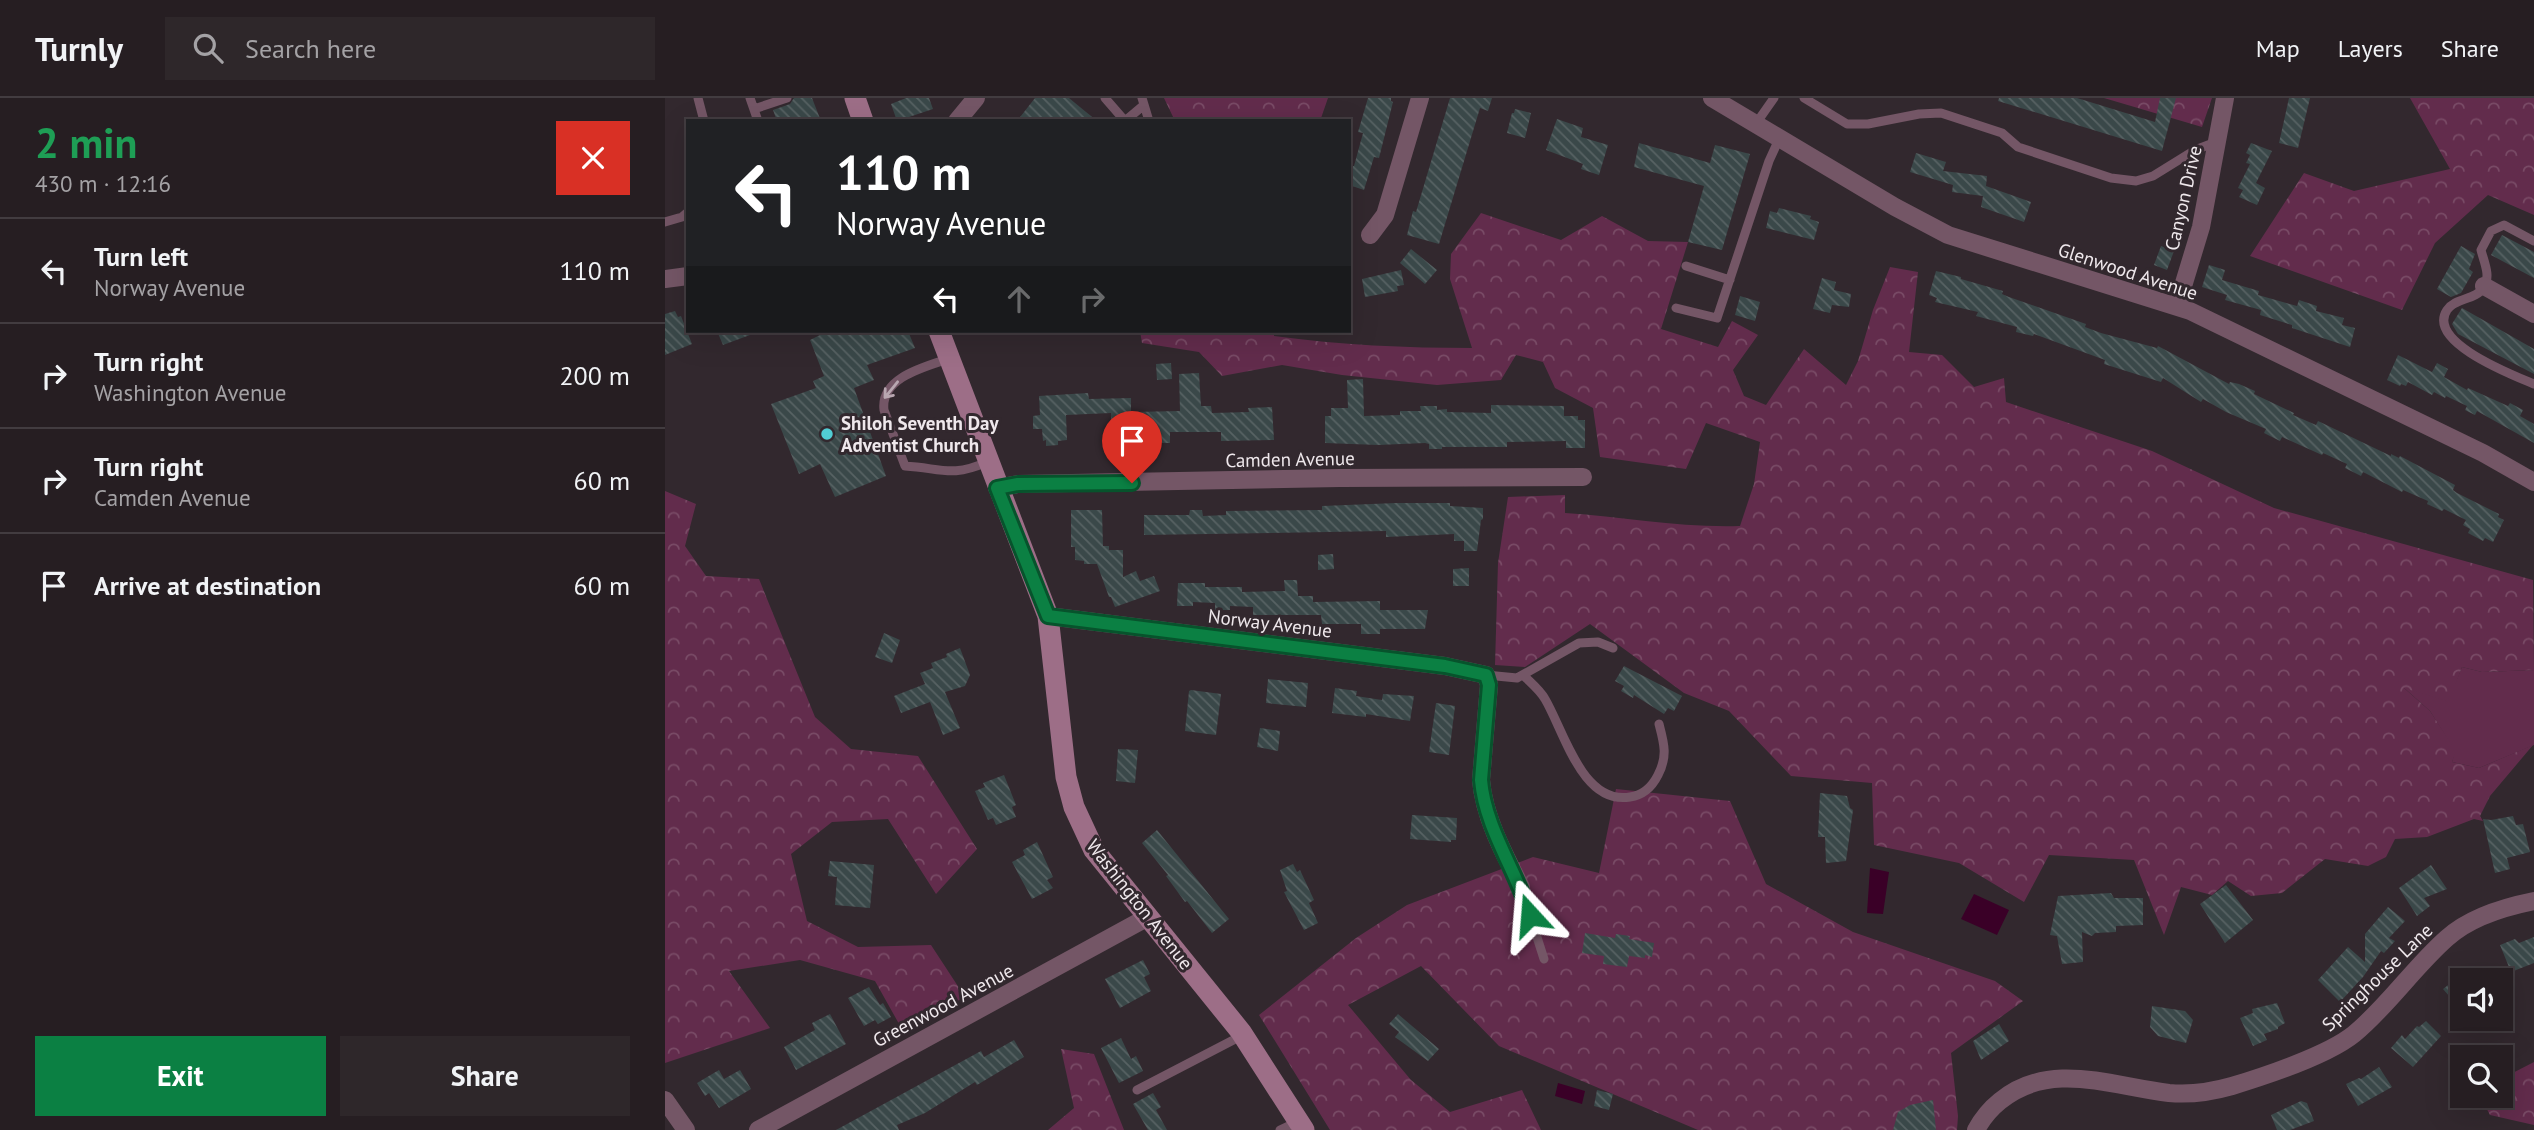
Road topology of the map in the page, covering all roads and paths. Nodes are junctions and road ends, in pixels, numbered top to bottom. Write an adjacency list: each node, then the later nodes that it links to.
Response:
1 (698, 98): 14 (lane)
2 (750, 98): 13 (lane)
3 (787, 98): 13 (lane)
4 (855, 98): 16 (street)
5 (976, 98): 17 (street)
6 (1105, 98): 18 (lane)
7 (1420, 98): 26 (street)
8 (1712, 98): 21 (street, Glenwood Avenue)
9 (1774, 98): 21 (lane)
10 (1804, 98): 23 (lane)
11 (2225, 98): 23 (street, Canyon Drive)
12 (1143, 101): 19 (lane); 20 (lane)
13 (754, 109): 15 (lane)
14 (703, 119)
15 (757, 119)
16 (862, 119)
17 (959, 119)
18 (1123, 119)
19 (1127, 119)
20 (1148, 119)
21 (1755, 125): 22 (street, Glenwood Avenue)
22 (1779, 139): 31 (lane); 33 (street, Glenwood Avenue)
23 (2218, 142): 33 (street, Canyon Drive)
24 (686, 214): 25 (lane)
25 (665, 222)
26 (1370, 235)
27 (2534, 242): 32 (lane)
28 (1686, 266): 31 (lane)
29 (686, 275): 30 (street)
30 (665, 279)
31 (1730, 280): 34 (lane)
32 (2484, 286): 35 (street); 38 (lane)
33 (2177, 306): 41 (street, Glenwood Avenue)
34 (1676, 308)
35 (2534, 314)
36 (940, 333): 37 (street, Washington Avenue)
37 (950, 359): 39 (street, Washington Avenue); 39 (lane, one-way to 39)
38 (2534, 384)
39 (988, 461): 42 (street, Washington Avenue)
40 (1583, 477): 42 (street, Camden Avenue)
41 (2534, 482)
42 (997, 488): 43 (street, Washington Avenue)
43 (1048, 616): 45 (street, Norway Avenue); 50 (street, Washington Avenue)
44 (1613, 648): 46 (lane)
45 (1486, 675): 46 (lane); 48 (street)
46 (1523, 675): 47 (lane)
47 (1658, 724)
48 (1521, 887): 51 (lane)
49 (2534, 901): 58 (street, Springhouse Lane)
50 (1148, 917): 52 (street, Washington Avenue); 57 (street, Greenwood Avenue)
51 (1544, 959)
52 (1243, 1035): 53 (lane); 55 (street, Washington Avenue)
53 (1137, 1090)
54 (665, 1100): 56 (street)
55 (1294, 1127)
56 (686, 1130)
57 (758, 1130)
58 (1976, 1130)

